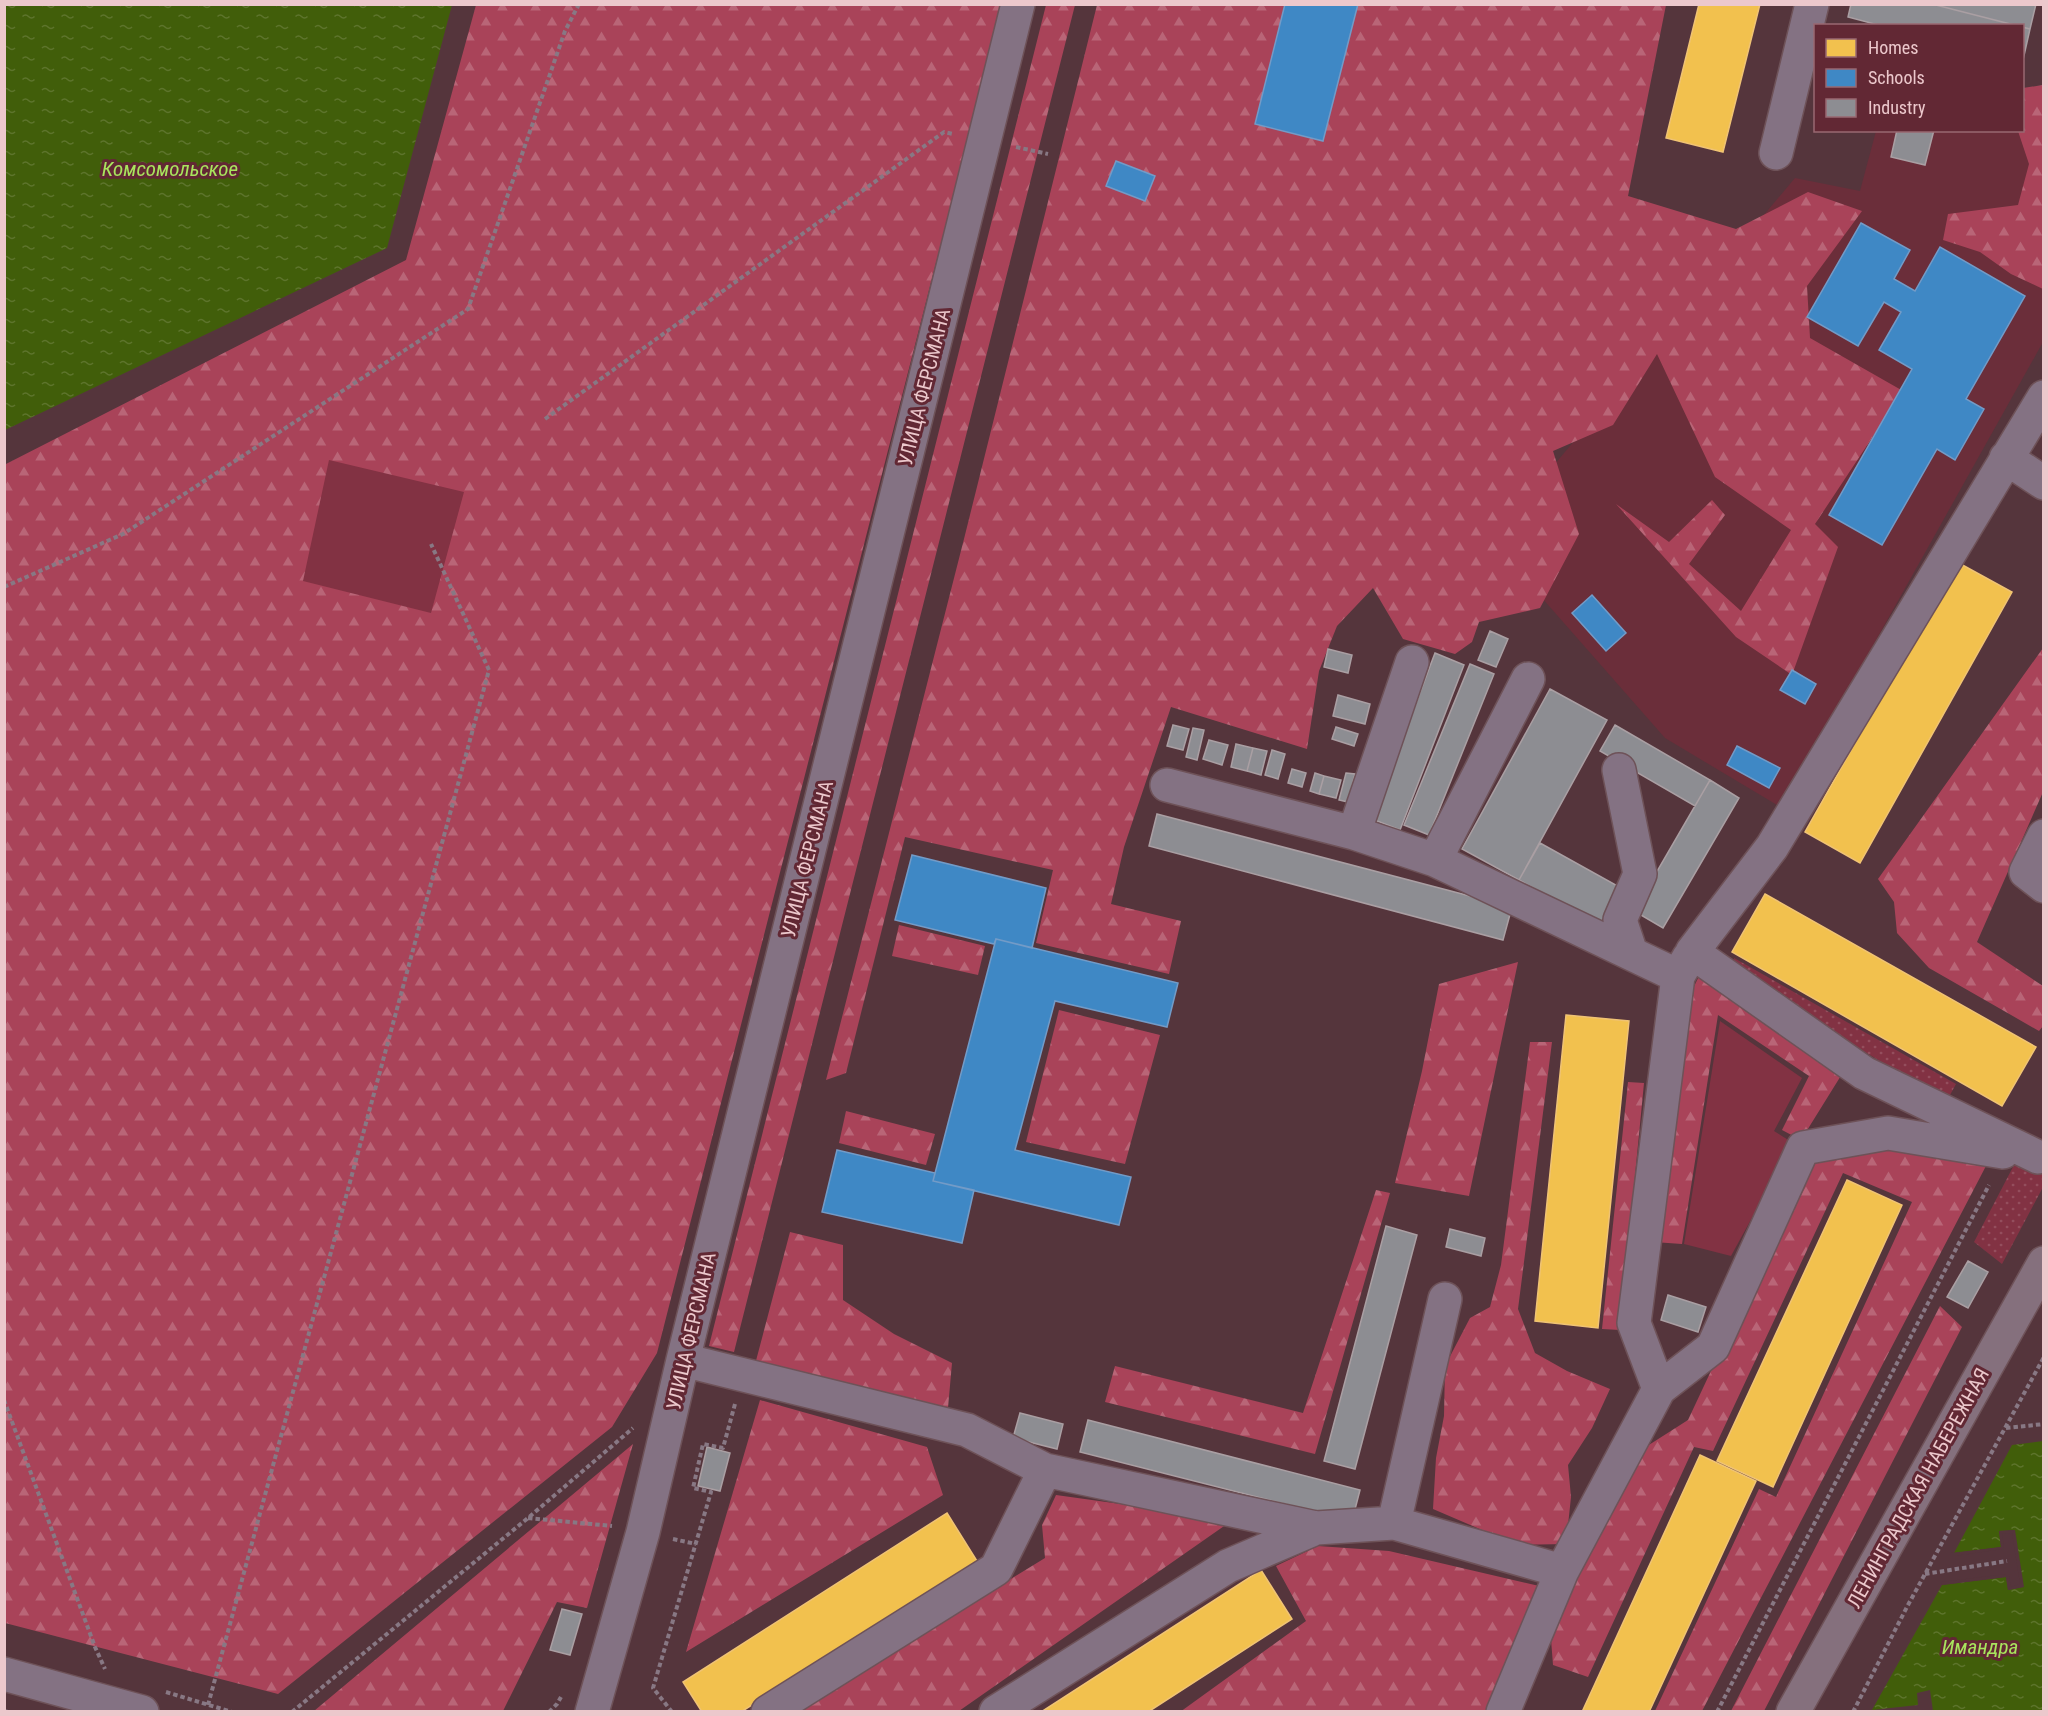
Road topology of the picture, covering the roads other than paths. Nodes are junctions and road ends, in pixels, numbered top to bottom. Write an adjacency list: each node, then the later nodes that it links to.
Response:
1 (1018, 4): 20 (street, УЛИЦА ФЕРСМАНА)
2 (1812, 4): 3 (street)
3 (1776, 153)
4 (2043, 397): 5 (street)
5 (2006, 458): 6 (street); 16 (street)
6 (2043, 483)
7 (1412, 662): 11 (street)
8 (1528, 679): 13 (street)
9 (1619, 770): 15 (street)
10 (1167, 784): 11 (street)
11 (1354, 833): 13 (street)
12 (2043, 836): 14 (street)
13 (1435, 860): 15 (street)
14 (2043, 886)
15 (1631, 953): 16 (street)
16 (1685, 964): 17 (street); 21 (street)
17 (2041, 1158): 21 (street)
18 (2043, 1263): 32 (main road, ЛЕНИНГРАДСКАЯ НАБЕРЕЖНАЯ)
19 (1445, 1299): 23 (street)
20 (683, 1360): 22 (street); 28 (street, УЛИЦА ФЕРСМАНА)
21 (1659, 1389): 25 (street)
22 (1045, 1470): 24 (street); 29 (street)
23 (1394, 1522): 24 (street); 25 (street)
24 (1316, 1528): 30 (street)
25 (1562, 1571): 31 (street)
26 (4, 1674): 27 (street)
27 (142, 1712)
28 (592, 1712)
29 (768, 1712)
30 (996, 1712)
31 (1503, 1712)
32 (1793, 1712)

